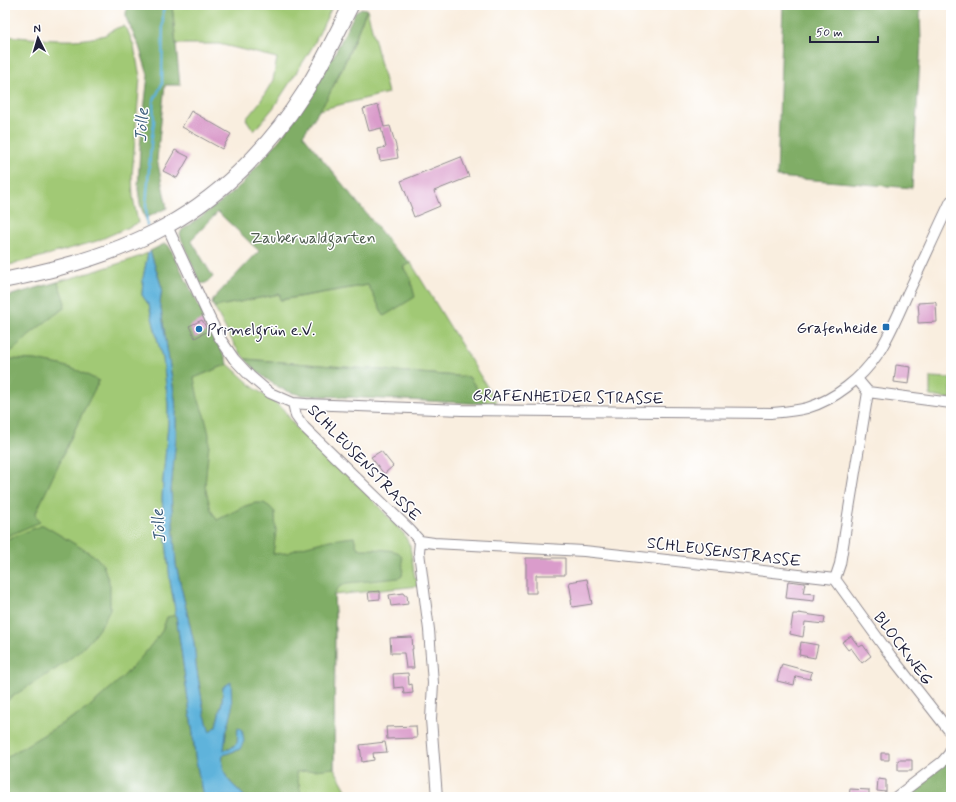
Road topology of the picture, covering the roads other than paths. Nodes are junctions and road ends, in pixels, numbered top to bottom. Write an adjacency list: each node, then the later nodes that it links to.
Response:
1 (351, 5): 3 (main road)
2 (951, 201): 5 (street, GRAFENHEIDER STRASSE)
3 (167, 226): 4 (main road); 7 (street, GRAFENHEIDER STRASSE)
4 (5, 280)
5 (857, 379): 6 (street); 7 (street, GRAFENHEIDER STRASSE)
6 (868, 392): 8 (street); 10 (street)
7 (293, 403): 9 (street, SCHLEUSENSTRASSE)
8 (951, 403)
9 (420, 541): 10 (street, SCHLEUSENSTRASSE); 13 (street, SCHLEUSENSTRASSE)
10 (835, 579): 11 (street, BLOCKWEG)
11 (951, 733)
12 (951, 748): 14 (street)
13 (437, 797)
14 (896, 797)

